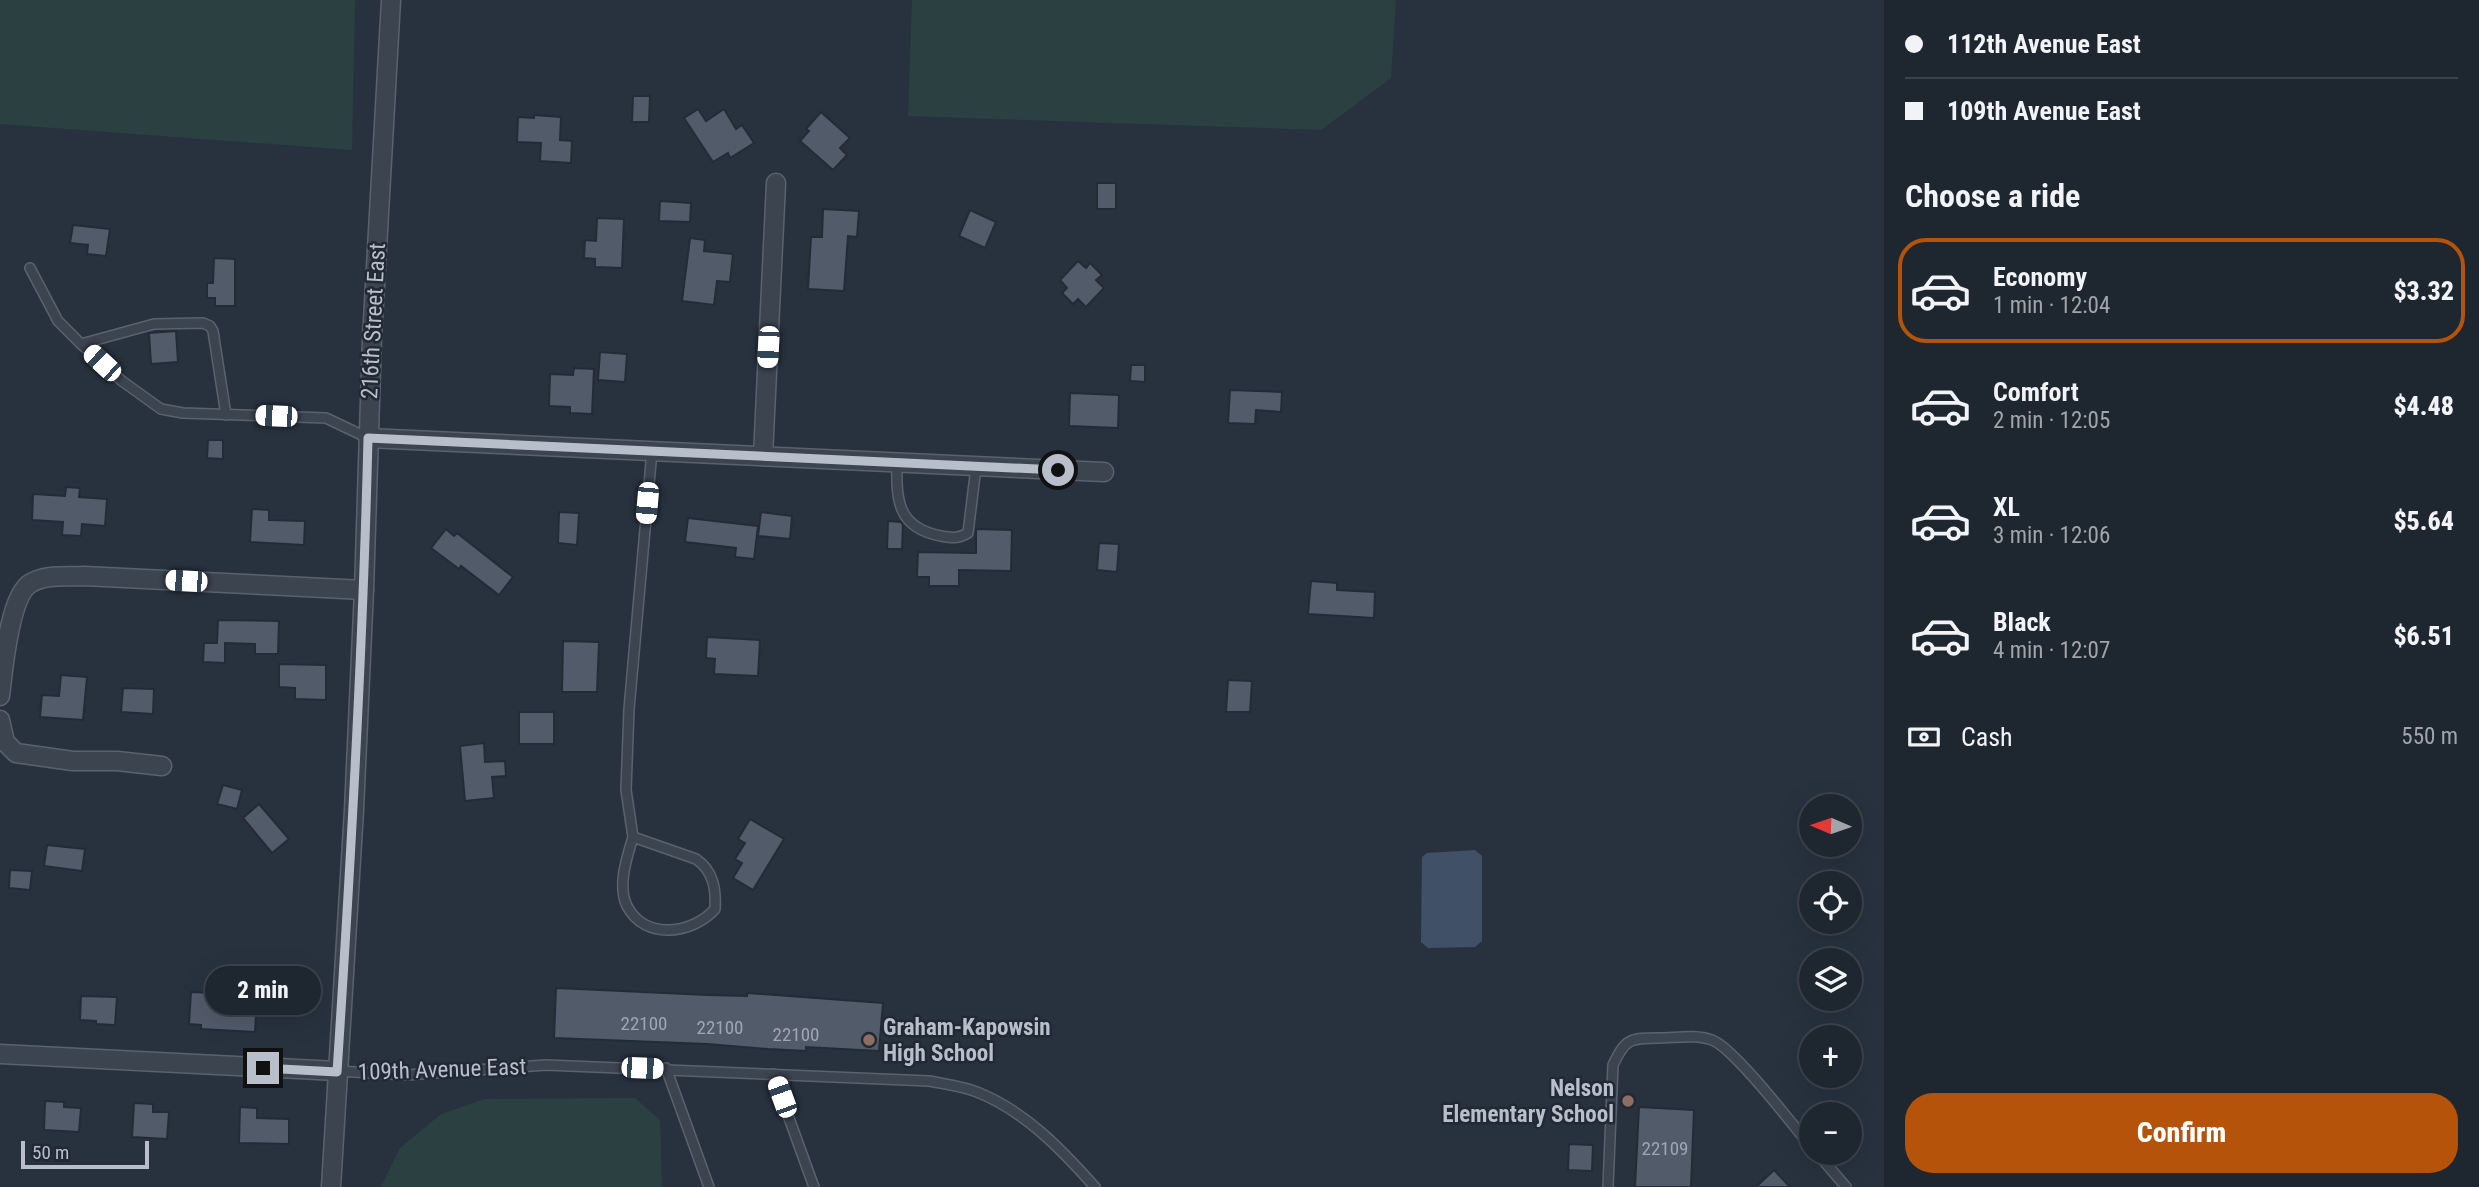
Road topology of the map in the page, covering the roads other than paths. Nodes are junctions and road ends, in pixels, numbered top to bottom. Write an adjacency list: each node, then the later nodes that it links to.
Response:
1 (391, 0): 6 (street, 216th Street East)
2 (776, 183): 8 (street)
3 (30, 268): 4 (lane)
4 (81, 344): 5 (lane); 5 (lane)
5 (226, 415): 6 (lane)
6 (368, 438): 7 (street); 12 (street, 216th Street East)
7 (652, 451): 8 (street); 16 (lane)
8 (763, 456): 9 (street)
9 (897, 463): 10 (street); 10 (lane)
10 (976, 467): 11 (street)
11 (1104, 472)
12 (364, 590): 13 (street); 19 (street, 216th Street East)
13 (0, 696)
14 (0, 720): 15 (street)
15 (162, 766)
16 (633, 837): 16 (lane)
17 (0, 1055): 19 (street, 109th Avenue East)
18 (666, 1068): 19 (lane, 109th Avenue East); 20 (lane, 109th Avenue East); 24 (lane)
19 (337, 1072): 23 (street, 216th Street East)
20 (773, 1074): 25 (lane); 26 (lane, 109th Avenue East)
21 (1799, 1133): 27 (lane)
22 (1827, 1165): 28 (lane)
23 (331, 1187)
24 (709, 1187)
25 (814, 1187)
26 (1095, 1187)
27 (1608, 1187)
28 (1846, 1187)

